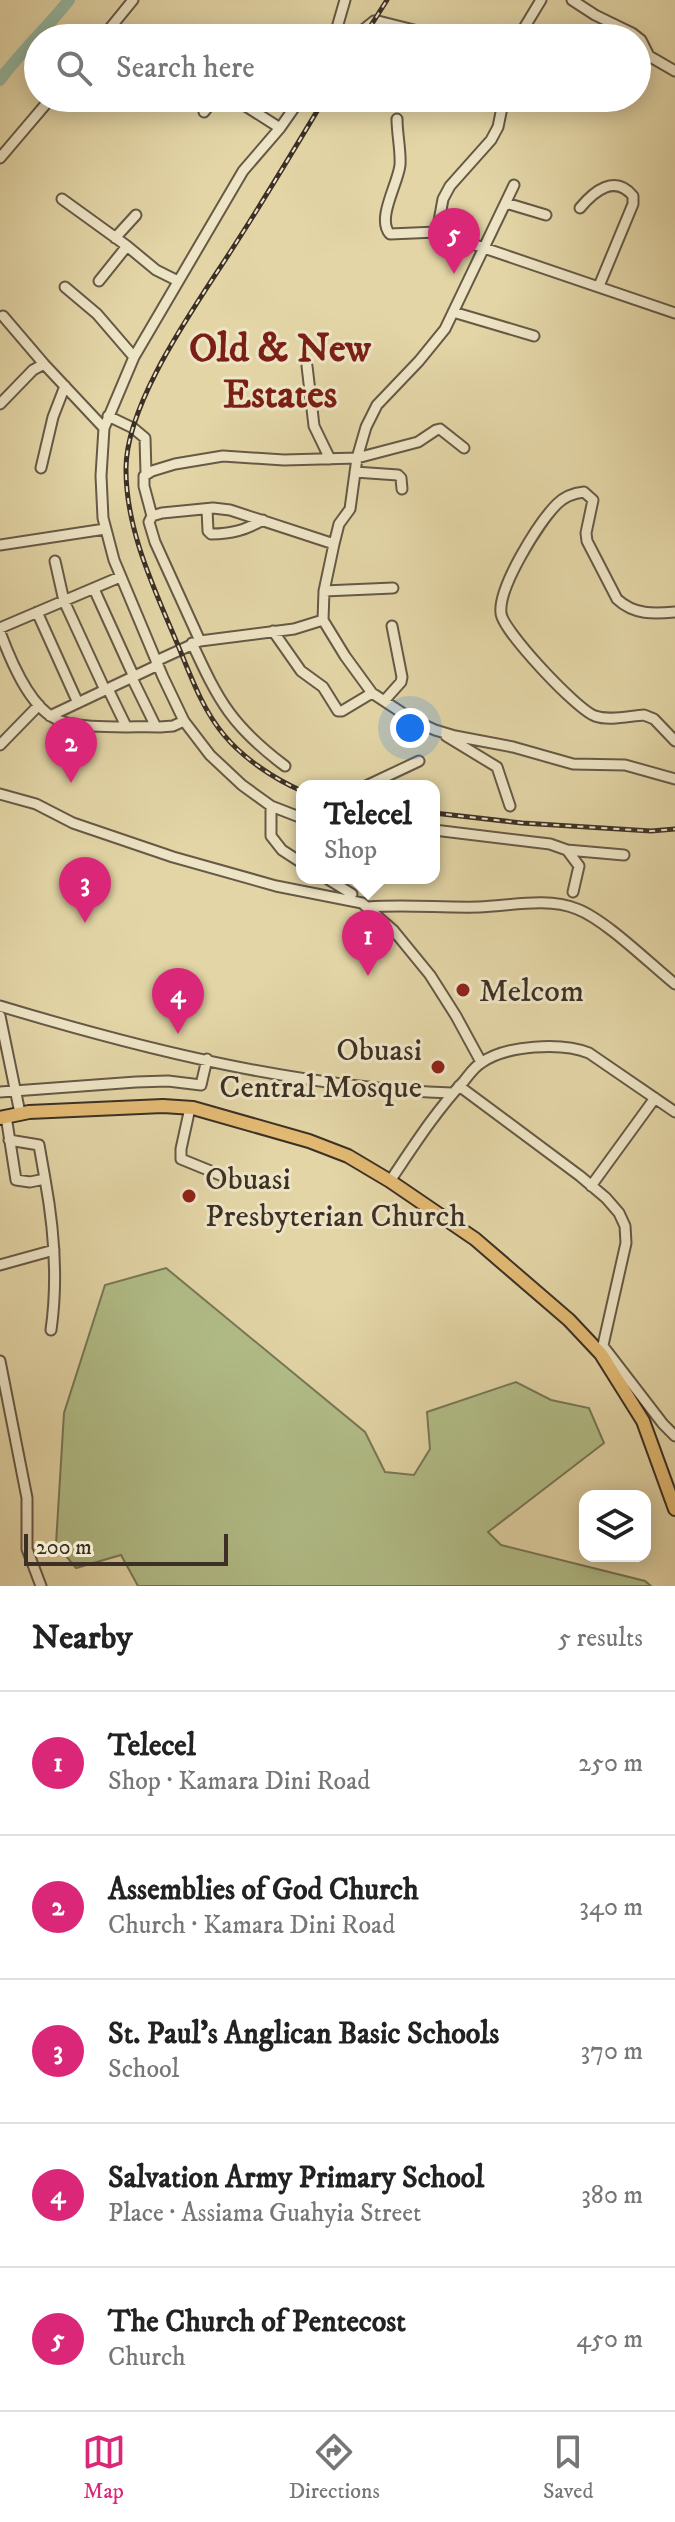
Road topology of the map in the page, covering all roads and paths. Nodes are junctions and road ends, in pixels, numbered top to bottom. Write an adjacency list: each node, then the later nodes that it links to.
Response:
1 (133, 0): 5 (street)
2 (345, 0): 6 (street)
3 (541, 0): 9 (street)
4 (572, 0): 10 (street)
5 (113, 24)
6 (338, 24)
7 (370, 24): 8 (street)
8 (390, 24)
9 (526, 24)
10 (614, 24)
11 (651, 57): 12 (street)
12 (675, 71)
13 (39, 112): 19 (street)
14 (255, 112): 18 (street)
15 (291, 112): 18 (street)
16 (501, 112): 26 (street)
17 (397, 119): 26 (street)
18 (280, 128): 31 (street)
19 (0, 158)
20 (514, 185): 22 (street)
21 (62, 199): 27 (street)
22 (506, 203): 25 (street); 29 (street)
23 (580, 208): 32 (street)
24 (136, 215): 27 (street)
25 (546, 215)
26 (437, 232): 29 (street)
27 (115, 238): 28 (street)
28 (127, 246): 30 (street); 31 (street)
29 (483, 250): 32 (street); 34 (street)
30 (99, 281)
31 (178, 281): 38 (street)
32 (599, 286): 35 (street)
33 (65, 287): 38 (street)
34 (453, 312): 37 (street); 46 (street)
35 (675, 313)
36 (3, 316): 39 (street)
37 (534, 336)
38 (134, 357): 43 (street)
39 (44, 364): 41 (street); 42 (street)
40 (307, 366): 47 (street)
41 (65, 386): 44 (street); 48 (street)
42 (0, 404)
43 (108, 416): 44 (street); 50 (street)
44 (104, 428): 55 (street)
45 (464, 448): 46 (street)
46 (357, 458): 47 (street); 49 (street)
47 (330, 459): 50 (street)
48 (41, 468)
49 (355, 472): 51 (street); 56 (street)
50 (146, 473): 53 (street)
51 (402, 489)
52 (207, 509): 53 (street); 54 (street); 54 (street)
53 (152, 516): 70 (street)
54 (263, 520): 56 (street)
55 (105, 529): 57 (street); 59 (street)
56 (334, 544): 62 (street)
57 (0, 545)
58 (55, 561): 63 (street)
59 (120, 577): 61 (street); 71 (street)
60 (393, 588): 62 (street)
61 (94, 589): 63 (street); 72 (street)
62 (324, 591): 66 (street)
63 (64, 601): 64 (street); 73 (street)
64 (37, 612): 68 (street); 76 (street)
65 (675, 612): 83 (street)
66 (323, 620): 69 (street); 74 (street)
67 (392, 626): 75 (street)
68 (0, 630): 77 (street)
69 (273, 631): 70 (street); 74 (street)
70 (196, 642): 71 (street); 86 (street)
71 (157, 663): 72 (street); 79 (street)
72 (133, 677): 73 (street); 81 (street)
73 (106, 690): 76 (street); 80 (street)
74 (372, 693): 75 (street)
75 (384, 701): 82 (street)
76 (78, 703): 78 (street)
77 (39, 705): 78 (street); 84 (street)
78 (50, 716): 80 (street)
79 (184, 721): 81 (street); 90 (street)
80 (126, 726): 81 (street)
81 (156, 727)
82 (444, 734): 87 (street); 91 (street)
83 (675, 741)
84 (0, 745)
85 (419, 761): 88 (street)
86 (285, 766)
87 (675, 779)
88 (379, 780)
89 (0, 794): 100 (street)
90 (271, 806): 92 (street); 96 (street)
91 (510, 806)
92 (296, 816)
93 (440, 831): 94 (street)
94 (567, 850): 95 (street); 99 (street)
95 (624, 855)
96 (296, 859)
97 (335, 884): 100 (street)
98 (350, 884): 100 (street)
99 (573, 892)
100 (355, 898): 101 (street)
101 (368, 907): 102 (street); 106 (street)
102 (675, 984)
103 (0, 1006): 105 (street)
104 (0, 1016): 107 (street)
105 (207, 1059): 107 (street); 108 (street)
106 (481, 1062): 108 (street); 110 (street)
107 (15, 1089): 109 (street); 113 (street)
108 (456, 1090): 117 (street); 118 (street)
109 (0, 1092)
110 (655, 1098): 112 (street); 118 (street)
111 (190, 1108): 113 (main road); 116 (street); 117 (main road)
112 (675, 1112)
113 (9, 1116): 114 (street)
114 (9, 1140): 115 (street); 115 (street)
115 (45, 1179): 119 (street)
116 (235, 1181)
117 (390, 1181): 122 (main road)
118 (591, 1186): 122 (street)
119 (54, 1250): 120 (street); 121 (street)
120 (0, 1265)
121 (51, 1330)
122 (602, 1350): 126 (street); 127 (main road)
123 (0, 1361): 124 (street)
124 (13, 1418): 125 (street); 128 (street)
125 (0, 1421)
126 (675, 1436)
127 (675, 1509)
128 (41, 1586)

